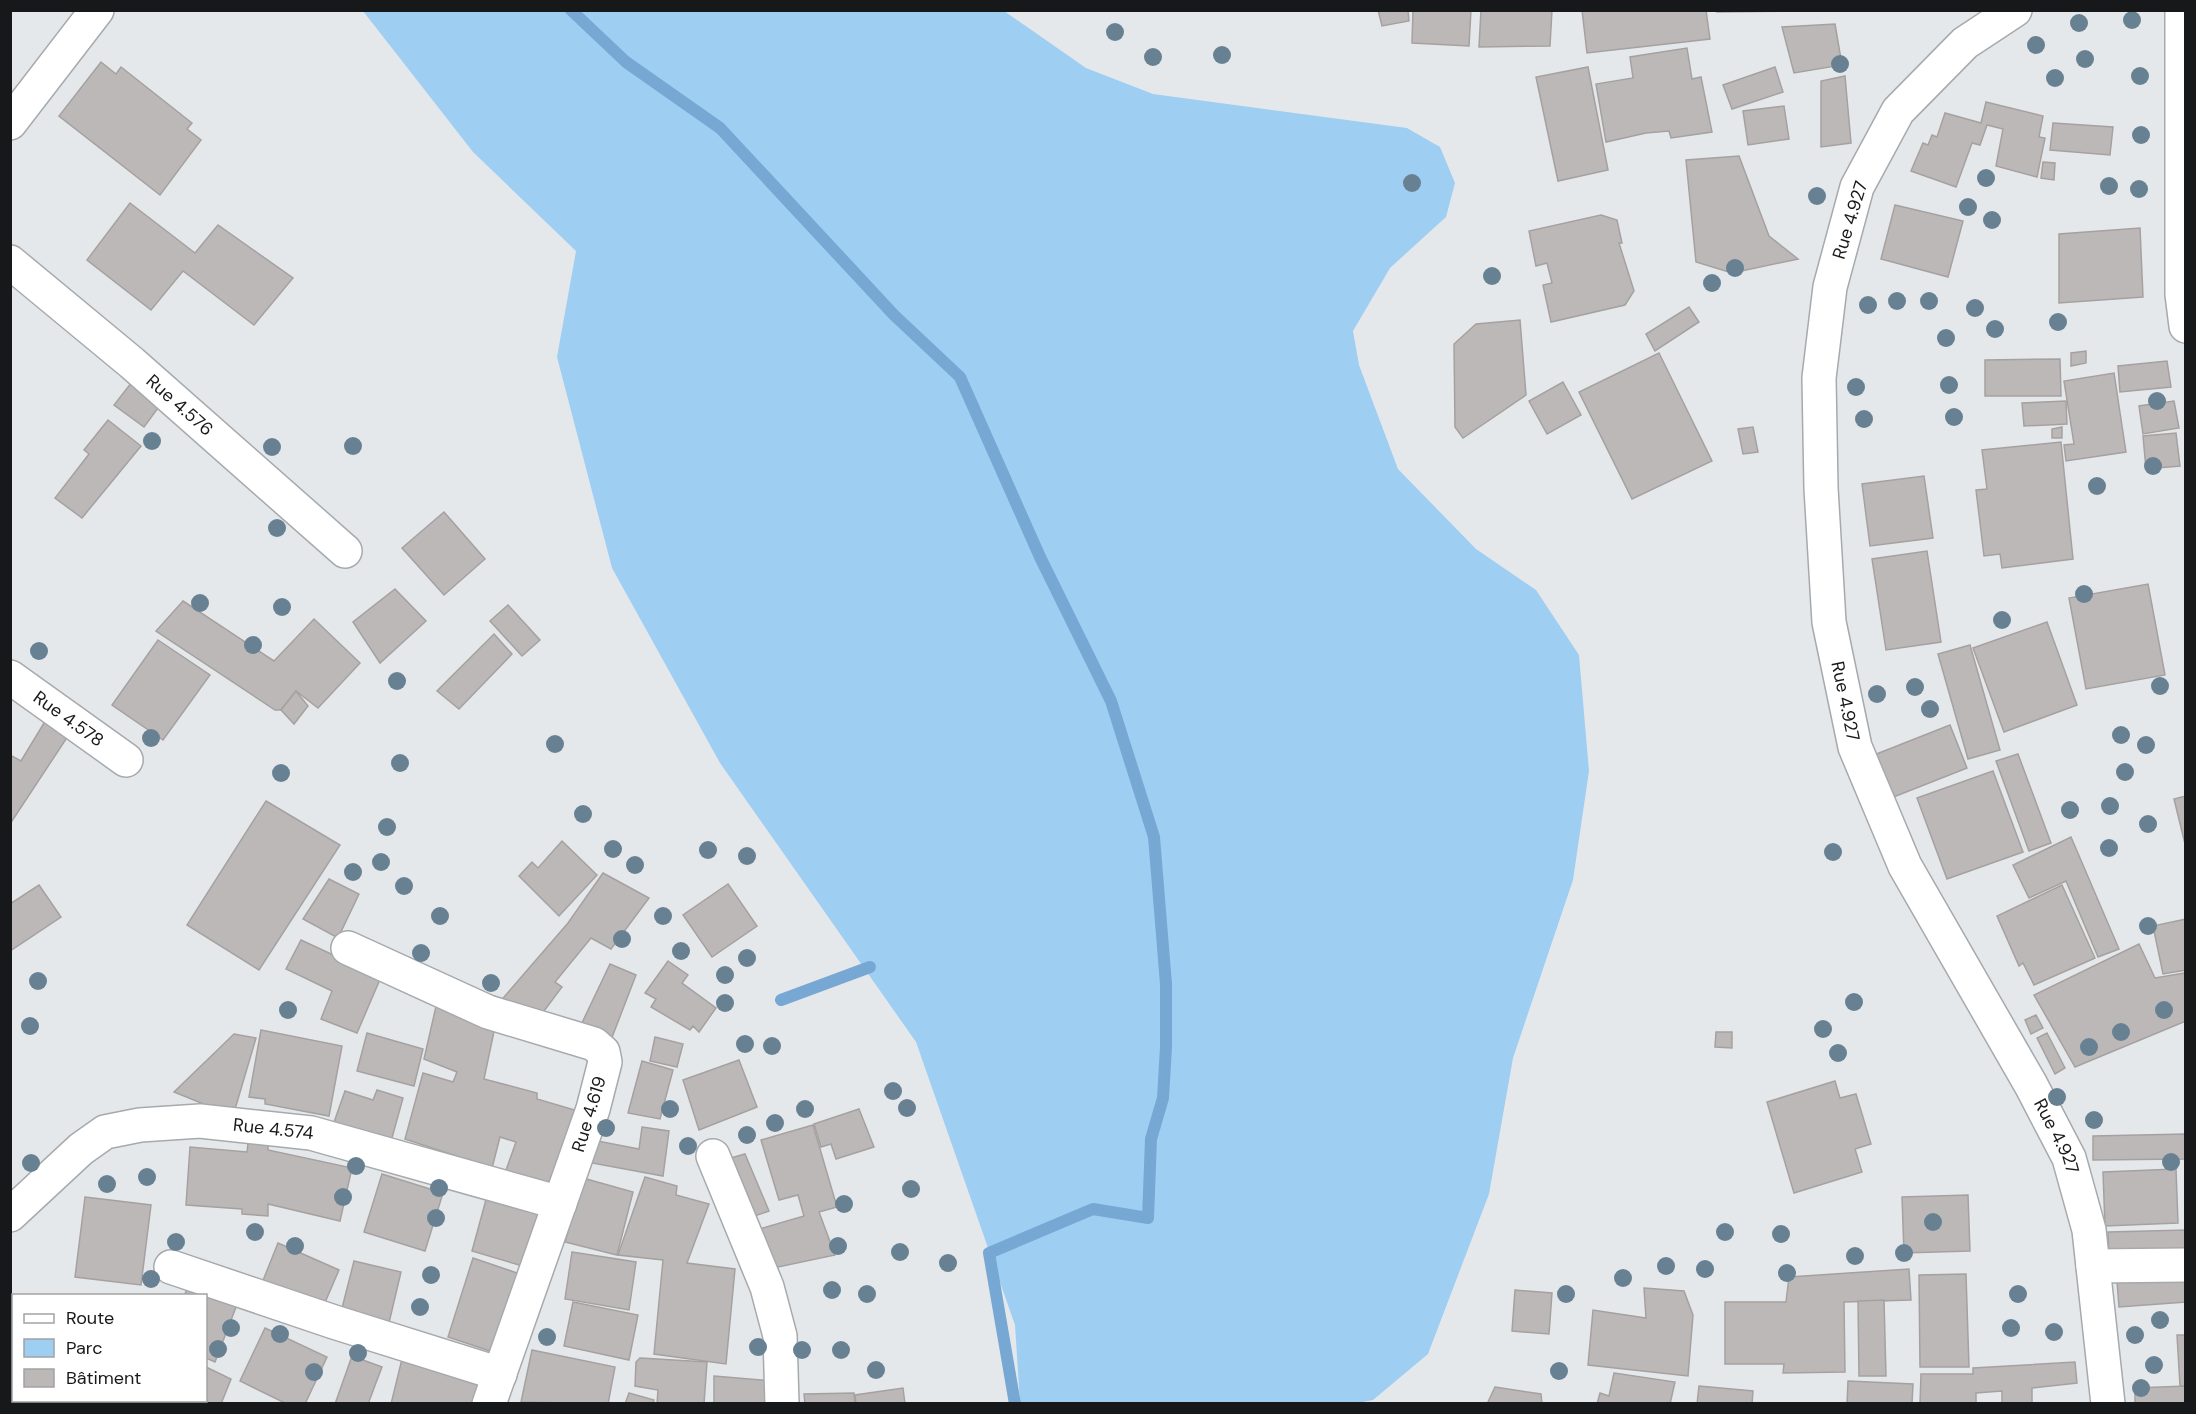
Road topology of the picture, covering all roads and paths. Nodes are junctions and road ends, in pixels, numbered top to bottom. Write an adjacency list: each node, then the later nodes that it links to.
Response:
1 (97, 10): 4 (street)
2 (2015, 10): 16 (street, Rue 4.927)
3 (2182, 10): 6 (street)
4 (10, 123)
5 (10, 262): 8 (street, Rue 4.576)
6 (2184, 294): 7 (street)
7 (2186, 326)
8 (345, 551)
9 (10, 677): 10 (street, Rue 4.578)
10 (126, 760)
11 (348, 948): 13 (street, Rue 4.619)
12 (713, 1156): 19 (street)
13 (560, 1203): 14 (street, Rue 4.574); 18 (street, Rue 4.619)
14 (10, 1215)
15 (2186, 1265): 16 (street)
16 (2092, 1266): 20 (street, Rue 4.927)
17 (171, 1267): 18 (street)
18 (495, 1389)
19 (782, 1404)
20 (2108, 1404)

